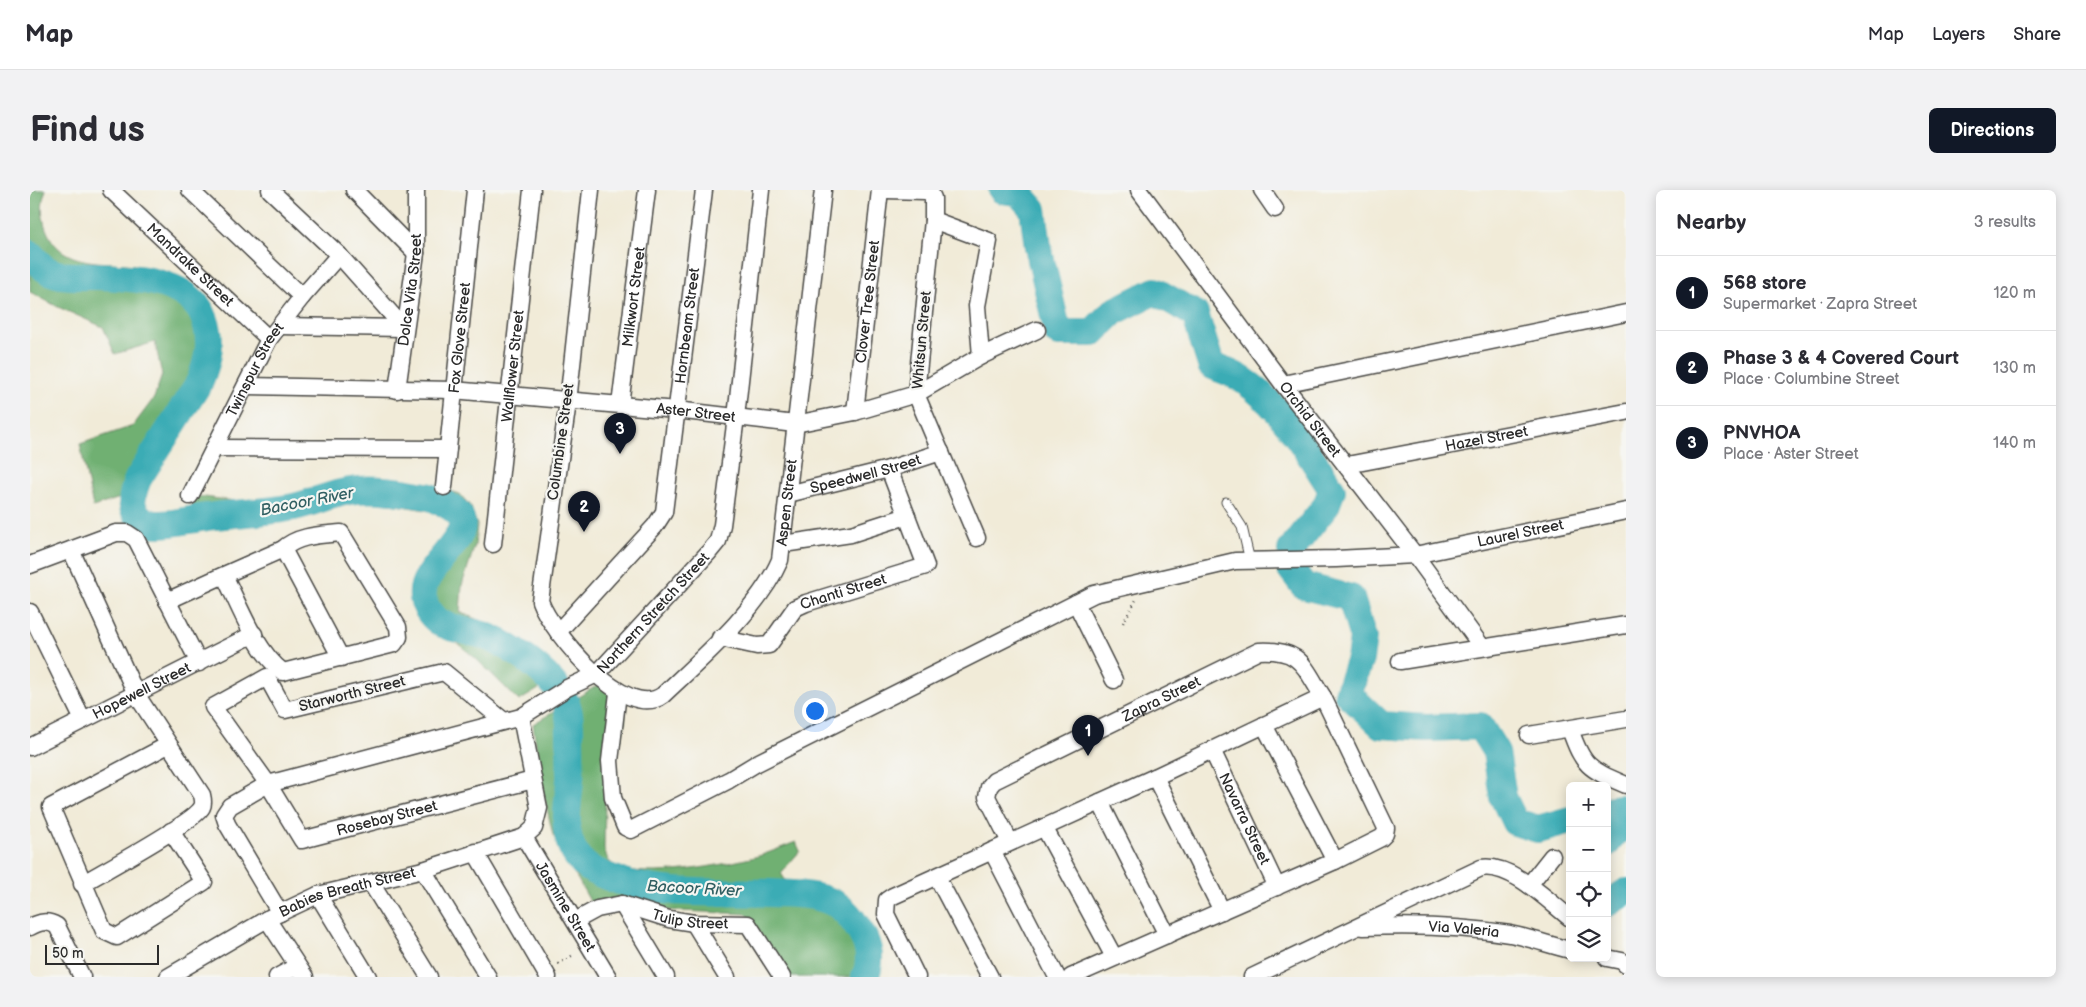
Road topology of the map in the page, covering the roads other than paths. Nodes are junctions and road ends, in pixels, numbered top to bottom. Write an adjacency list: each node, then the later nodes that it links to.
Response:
1 (112, 190): 26 (street, Mandrake Street)
2 (190, 190): 21 (street)
3 (270, 190): 20 (street)
4 (354, 190): 19 (street)
5 (416, 190): 19 (street, Dolce Vita Street)
6 (474, 190): 31 (street, Fox Glove Street)
7 (532, 190): 33 (street, Wallflower Street)
8 (591, 190): 34 (street, Columbine Street)
9 (647, 190): 35 (street, Milkwort Street)
10 (704, 190): 36 (street, Hornbeam Street)
11 (761, 190): 39 (street, Northern Stretch Street)
12 (823, 190): 40 (street, Aspen Street)
13 (880, 190): 37 (street, Clover Tree Street)
14 (886, 190): 18 (street, Whitsun Street)
15 (1140, 190): 28 (street, Orchid Street)
16 (1262, 190): 17 (street)
17 (1275, 210)
18 (933, 220): 27 (street); 32 (street, Whitsun Street)
19 (416, 253): 24 (street, Dolce Vita Street)
20 (339, 255): 21 (street, Twinspur Street); 24 (street)
21 (302, 298): 23 (street, Twinspur Street)
22 (1626, 313): 28 (street)
23 (280, 326): 24 (street); 26 (street, Twinspur Street)
24 (404, 328): 30 (street, Dolce Vita Street)
25 (1036, 330): 27 (street, Aster Street)
26 (270, 339): 29 (street, Twinspur Street)
27 (980, 356): 32 (street, Aster Street)
28 (1283, 384): 44 (street, Orchid Street)
29 (246, 386): 30 (street, Aster Street); 41 (street, Twinspur Street)
30 (397, 390): 31 (street, Aster Street)
31 (453, 390): 33 (street, Aster Street); 42 (street, Fox Glove Street)
32 (916, 394): 37 (street, Aster Street); 43 (street, Whitsun Street)
33 (509, 395): 34 (street, Aster Street); 53 (street, Wallflower Street)
34 (568, 402): 35 (street, Aster Street); 65 (street, Columbine Street)
35 (620, 405): 36 (street, Aster Street)
36 (676, 410): 39 (street, Aster Street); 65 (street, Hornbeam Street)
37 (855, 412): 40 (street, Aster Street)
38 (1626, 412): 44 (street, Hazel Street)
39 (736, 417): 40 (street, Aster Street); 72 (street, Northern Stretch Street)
40 (795, 424): 47 (street, Aspen Street)
41 (214, 448): 42 (street); 48 (street, Twinspur Street)
42 (448, 448): 46 (street, Fox Glove Street)
43 (941, 452): 45 (street, Speedwell Street); 52 (street, Whitsun Street)
44 (1347, 465): 57 (street, Orchid Street)
45 (889, 469): 47 (street, Speedwell Street); 51 (street)
46 (444, 487)
47 (788, 494): 54 (street, Aspen Street)
48 (190, 496)
49 (1226, 502): 58 (lane)
50 (1626, 511): 57 (street, Laurel Street)
51 (907, 516): 54 (street); 67 (street, Chanti Street)
52 (977, 538)
53 (493, 544)
54 (783, 544): 67 (street, Aspen Street)
55 (283, 549): 60 (street); 69 (street); 69 (street)
56 (71, 550): 59 (street); 61 (street); 75 (street)
57 (1415, 555): 58 (street, Laurel Street); 68 (street, Orchid Street)
58 (1250, 561): 62 (street, Laurel Street)
59 (30, 565)
60 (224, 575): 61 (street); 66 (street)
61 (167, 601): 71 (street)
62 (1076, 603): 73 (street); 74 (street, Laurel Street)
63 (30, 612): 79 (street)
64 (1626, 625): 68 (street)
65 (558, 632): 72 (street, Columbine Street)
66 (254, 634): 69 (street); 71 (street, Hopewell Street)
67 (720, 638): 74 (street, Aspen Street)
68 (1482, 647): 70 (street)
69 (341, 658)
70 (1400, 661)
71 (199, 662): 75 (street, Hopewell Street)
72 (597, 674): 74 (street, Aspen Street); 77 (street, Northern Stretch Street)
73 (1114, 680)
74 (618, 693)
75 (136, 694): 79 (street, Hopewell Street); 84 (street)
76 (1323, 697): 81 (street); 95 (street, Zapra Street); 99 (street)
77 (521, 717): 80 (street, Northern Stretch Street); 88 (street)
78 (1626, 719): 82 (street)
79 (83, 720): 85 (street, Hopewell Street)
80 (504, 721): 89 (street, Northern Stretch Street); 89 (street, Starworth Street)
81 (1264, 725): 86 (street); 99 (street)
82 (1570, 729): 83 (street); 90 (street)
83 (1529, 735)
84 (168, 744): 93 (street); 103 (street)
85 (30, 746)
86 (1212, 750): 87 (street); 105 (street, Navarra Street)
87 (1155, 777): 91 (street); 108 (street)
88 (533, 780): 89 (street, Rosebay Street); 94 (street)
89 (268, 784): 109 (street, Northern Stretch Street)
90 (1626, 784)
91 (1100, 802): 92 (street); 115 (street)
92 (1044, 827): 95 (street); 118 (street)
93 (171, 831): 103 (street); 103 (street)
94 (529, 832): 97 (street, Babies Breath Street); 111 (street, Jasmine Street)
95 (1010, 842): 96 (street)
96 (992, 851): 101 (street); 134 (street)
97 (475, 852): 100 (street, Babies Breath Street); 121 (street)
98 (1552, 856): 104 (street)
99 (1335, 862): 105 (street)
100 (423, 870): 102 (street, Babies Breath Street); 127 (street)
101 (937, 877): 132 (street); 133 (street)
102 (372, 882): 106 (street, Babies Breath Street); 126 (street)
103 (82, 884)
104 (1529, 884): 110 (street); 114 (street, Via Valeria)
105 (1277, 886): 108 (street)
106 (318, 895): 109 (street, Babies Breath Street); 125 (street)
107 (622, 904): 111 (street, Tulip Street); 112 (street, Tulip Street); 129 (street)
108 (1222, 911): 115 (street)
109 (274, 916): 120 (street); 123 (street, Babies Breath Street)
110 (1569, 917)
111 (575, 921): 128 (street, Jasmine Street)
112 (694, 923): 130 (street); 131 (street, Tulip Street)
113 (30, 927): 122 (street)
114 (1356, 927): 116 (street, Via Valeria); 136 (street, Via Valeria)
115 (1167, 936): 118 (street)
116 (1566, 949)
117 (1611, 953): 119 (street)
118 (1114, 957): 135 (street)
119 (1621, 962)
120 (301, 971): 124 (street)
121 (546, 974)
122 (82, 977)
123 (168, 977)
124 (278, 977)
125 (368, 977)
126 (429, 977)
127 (488, 977)
128 (608, 977)
129 (666, 977)
130 (726, 977)
131 (782, 977)
132 (917, 977)
133 (990, 977)
134 (1056, 977)
135 (1071, 977)
136 (1252, 977)

